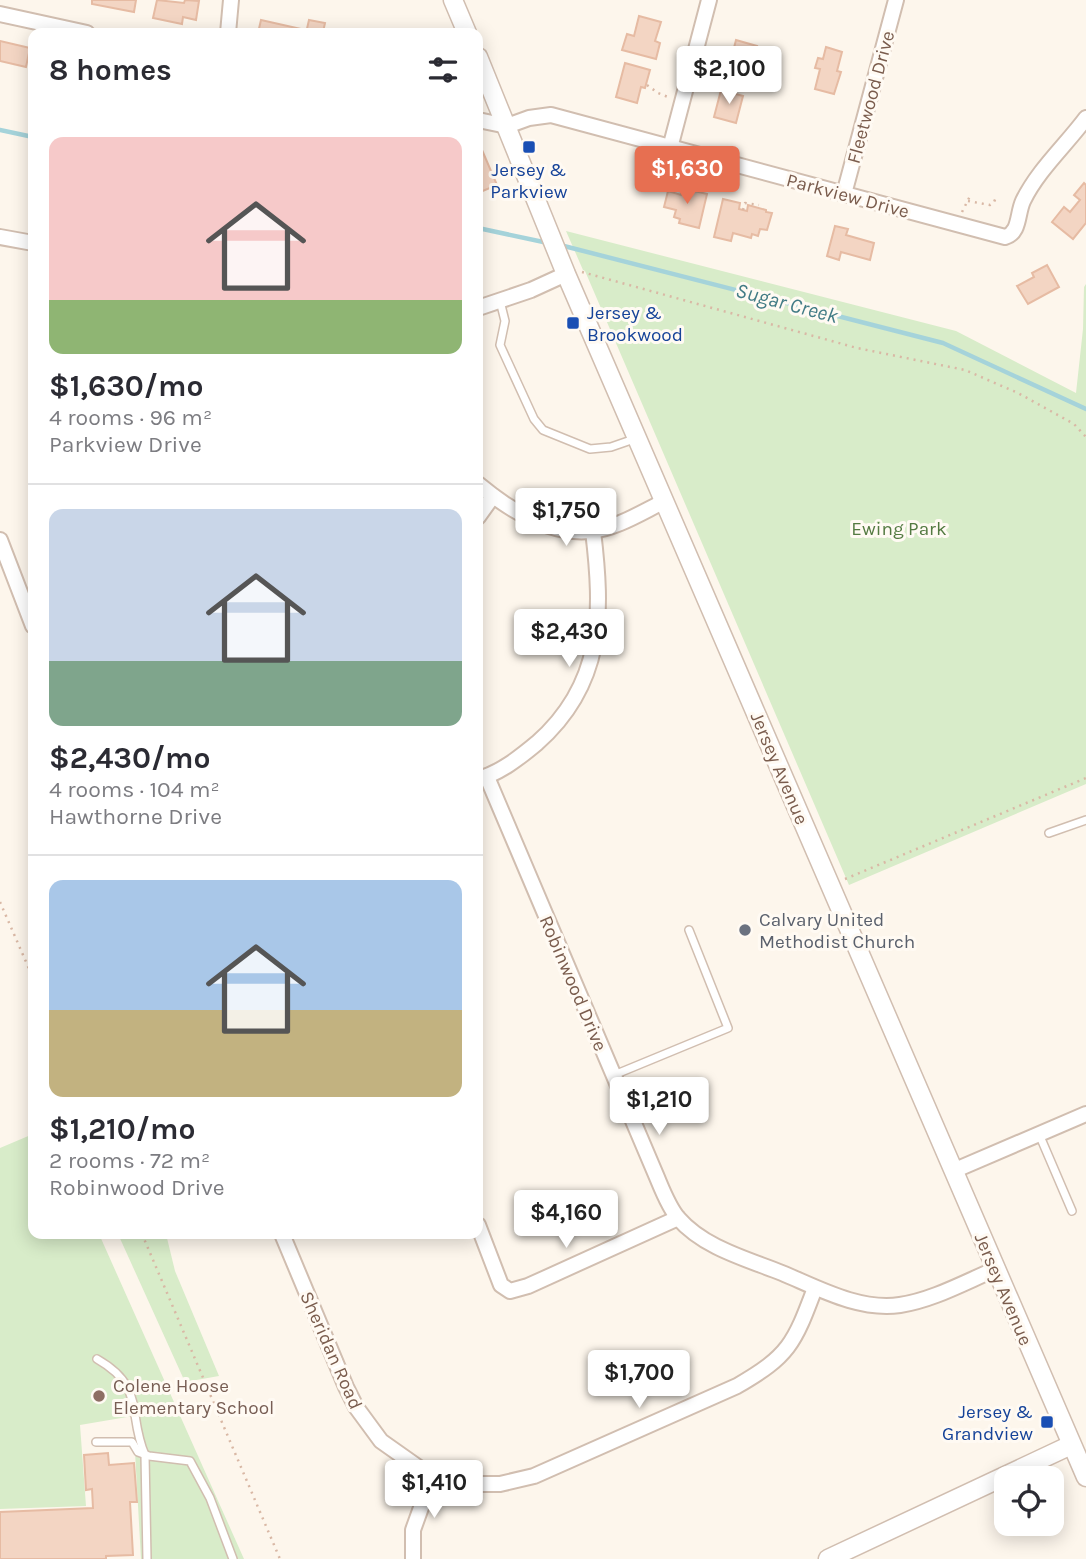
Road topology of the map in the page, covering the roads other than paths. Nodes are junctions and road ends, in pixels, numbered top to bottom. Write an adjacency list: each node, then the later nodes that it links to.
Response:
1 (231, 0): 7 (street)
2 (453, 0): 8 (street)
3 (709, 0): 13 (street)
4 (896, 0): 14 (street, Fleetwood Drive)
5 (0, 14): 6 (street)
6 (64, 28)
7 (228, 28)
8 (465, 28)
9 (483, 69): 12 (street, Jersey Avenue)
10 (1086, 118): 14 (street, Parkview Drive)
11 (483, 121): 12 (street)
12 (507, 126): 13 (street, Parkview Drive); 17 (street, Jersey Avenue)
13 (670, 148): 14 (street, Parkview Drive)
14 (844, 194)
15 (0, 237): 16 (street)
16 (28, 242)
17 (570, 271): 18 (street); 20 (street, Jersey Avenue)
18 (499, 301): 19 (street); 20 (lane)
19 (483, 306)
20 (638, 437): 23 (street, Jersey Avenue)
21 (483, 488): 22 (street)
22 (493, 496): 24 (street); 25 (street)
23 (665, 501): 25 (street); 35 (street, Jersey Avenue)
24 (483, 510)
25 (593, 531): 28 (street)
26 (0, 540): 27 (street)
27 (27, 590)
28 (483, 778): 32 (street, Robinwood Drive)
29 (1086, 820): 30 (lane)
30 (1049, 833)
31 (689, 930): 32 (lane)
32 (613, 1076): 37 (street, Robinwood Drive)
33 (1086, 1114): 34 (street)
34 (1039, 1134): 35 (street); 36 (lane)
35 (953, 1171): 40 (street, Jersey Avenue)
36 (1072, 1211)
37 (678, 1218): 38 (street); 41 (street, Robinwood Drive)
38 (483, 1238)
39 (284, 1239): 46 (street, Sheridan Road)
40 (996, 1269): 41 (street, Robinwood Drive); 44 (street, Jersey Avenue)
41 (815, 1288): 46 (street)
42 (97, 1359): 45 (lane)
43 (96, 1442): 45 (lane)
44 (1072, 1445): 47 (street, Jersey Avenue); 51 (street)
45 (145, 1455): 48 (lane); 49 (lane)
46 (432, 1477): 50 (street)
47 (1086, 1477)
48 (147, 1559)
49 (233, 1559)
50 (413, 1559)
51 (828, 1559)

